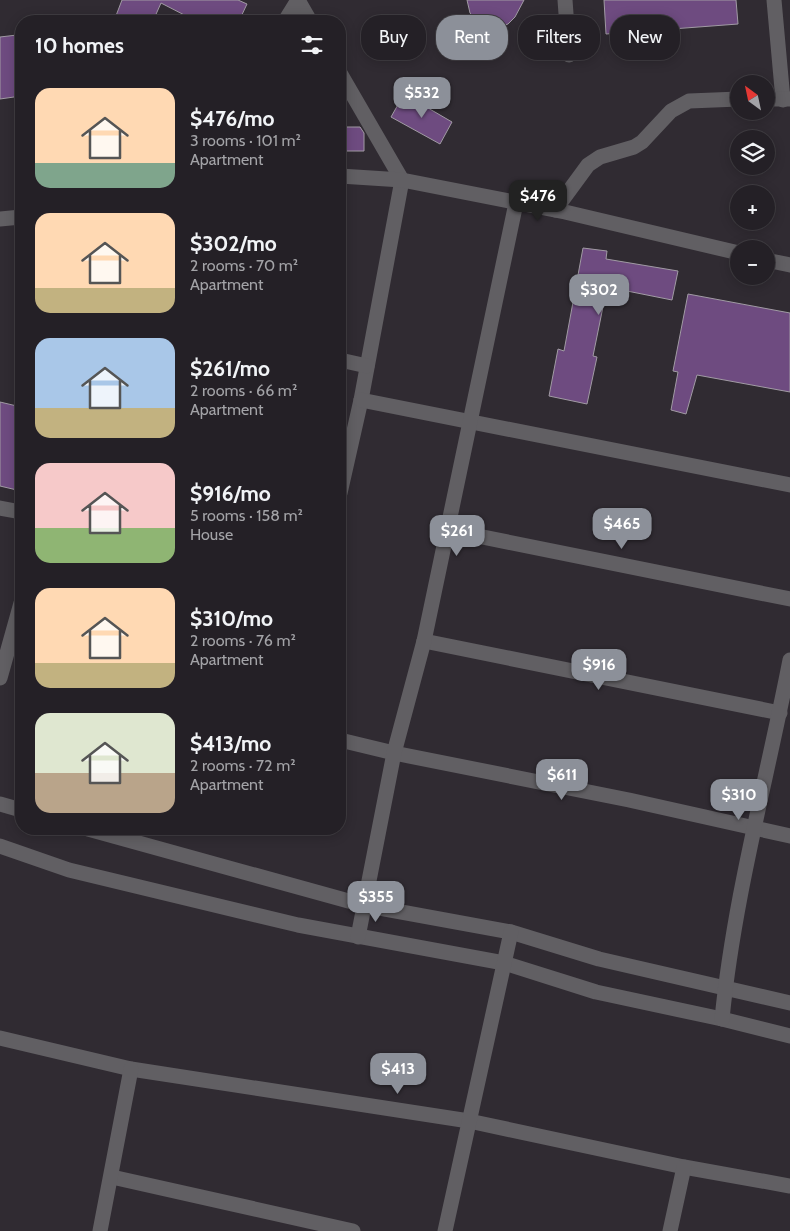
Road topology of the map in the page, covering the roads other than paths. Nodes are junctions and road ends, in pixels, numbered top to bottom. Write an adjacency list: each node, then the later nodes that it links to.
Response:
1 (298, 0): 4 (street); 5 (street)
2 (565, 0): 6 (street)
3 (774, 0): 9 (street)
4 (289, 15)
5 (307, 15)
6 (566, 15)
7 (346, 83): 11 (street)
8 (730, 99): 13 (street)
9 (786, 100)
10 (346, 176): 11 (street)
11 (402, 180): 12 (street); 20 (street)
12 (516, 203): 13 (street); 22 (street)
13 (555, 210): 16 (street)
14 (15, 218): 15 (street)
15 (0, 219)
16 (730, 251)
17 (775, 262): 18 (street)
18 (790, 265)
19 (346, 361): 20 (street)
20 (367, 366): 21 (street)
21 (361, 400): 22 (street); 23 (street)
22 (471, 420): 24 (street); 27 (street)
23 (346, 466)
24 (790, 485)
25 (0, 508): 26 (street)
26 (15, 511)
27 (448, 530): 28 (street); 30 (street)
28 (790, 599)
29 (15, 626): 31 (street)
30 (424, 641): 34 (street); 36 (street)
31 (10, 646): 33 (street)
32 (790, 660): 34 (street)
33 (0, 678)
34 (780, 712): 39 (street)
35 (346, 741): 36 (street)
36 (394, 752): 39 (street); 43 (street)
37 (0, 804): 38 (street)
38 (15, 808)
39 (753, 827): 41 (street); 47 (street)
40 (110, 835): 43 (street)
41 (790, 836)
42 (0, 846): 45 (street)
43 (363, 904): 44 (street); 45 (street)
44 (511, 932): 46 (street); 47 (street)
45 (358, 937): 46 (street)
46 (504, 963): 49 (street); 53 (street)
47 (725, 989): 48 (street); 49 (street)
48 (790, 1003)
49 (722, 1019): 50 (street)
50 (790, 1036)
51 (0, 1038): 52 (street)
52 (131, 1069): 53 (street); 55 (street)
53 (470, 1121): 54 (street); 59 (street)
54 (684, 1167): 56 (street); 60 (street)
55 (112, 1177): 57 (street); 58 (street)
56 (790, 1186)
57 (100, 1231)
58 (353, 1231)
59 (445, 1231)
60 (670, 1231)

